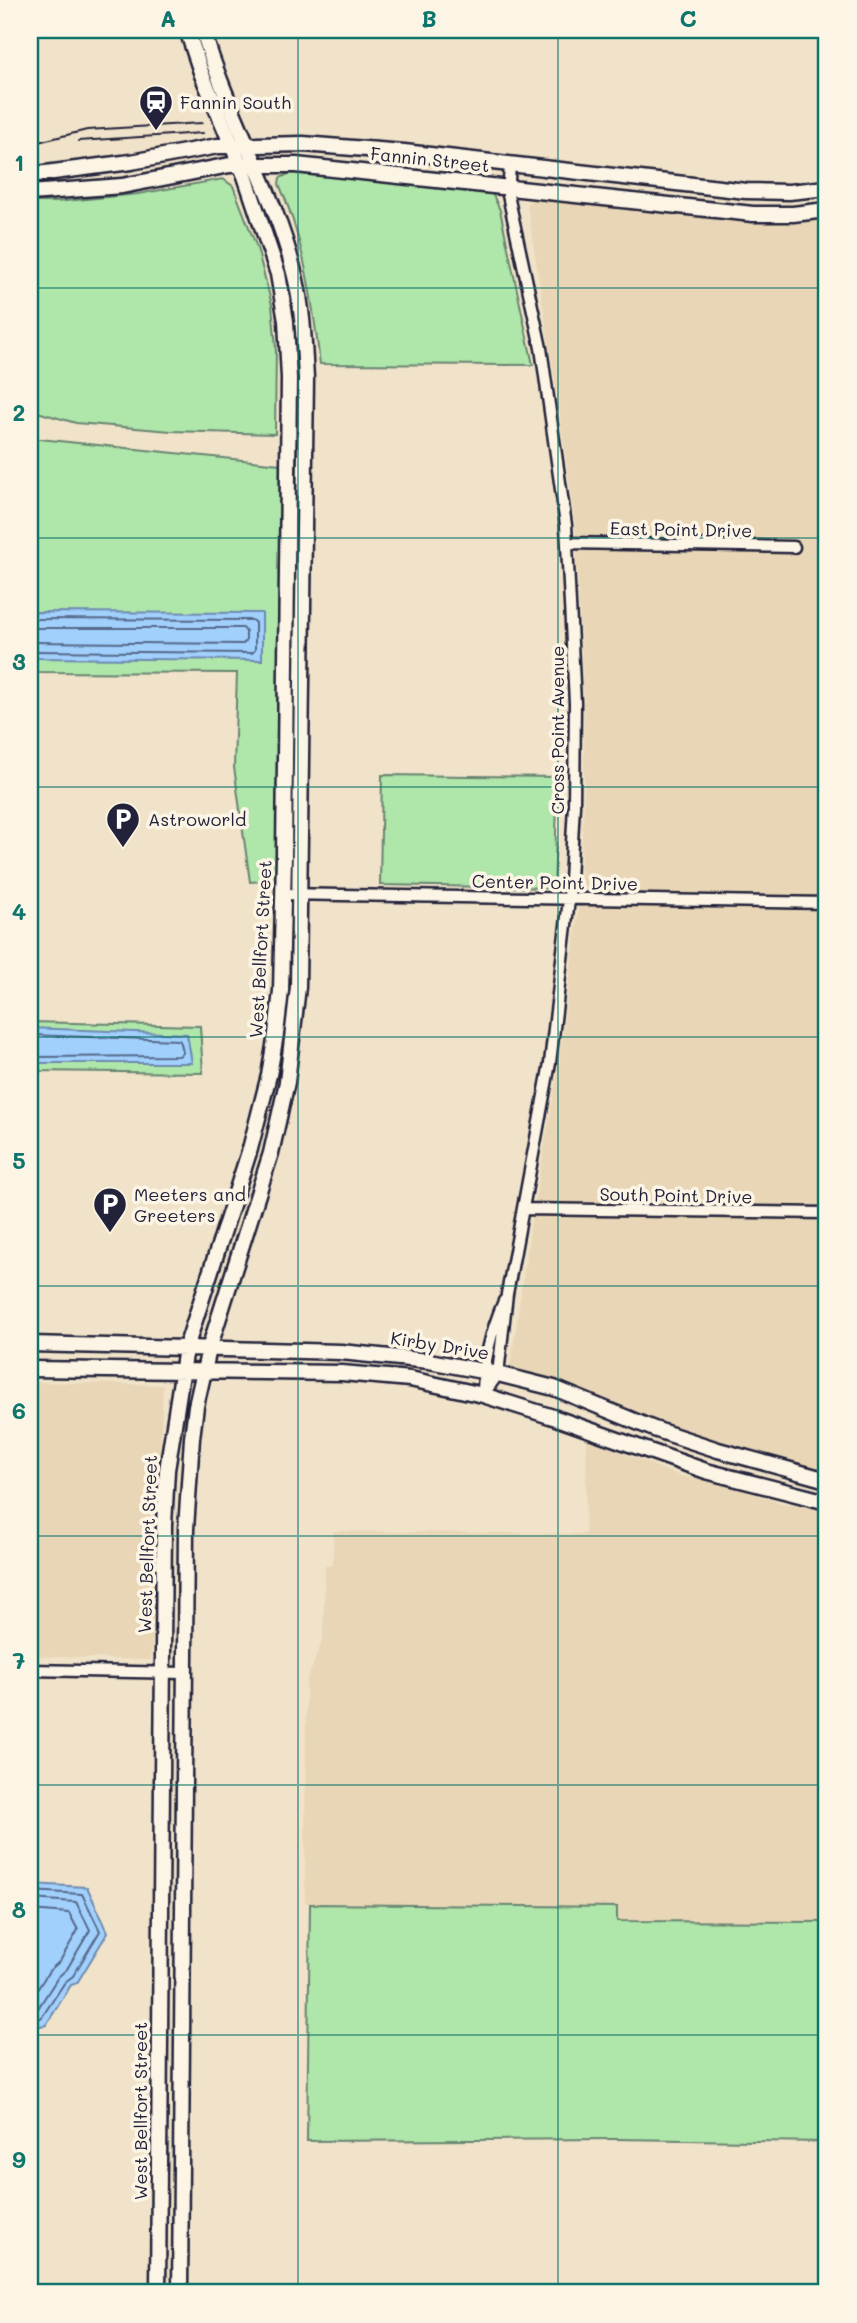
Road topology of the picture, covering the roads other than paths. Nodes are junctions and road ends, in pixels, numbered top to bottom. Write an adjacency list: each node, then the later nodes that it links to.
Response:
1 (187, 30): 3 (main road, West Bellfort Street)
2 (203, 30): 3 (main road, West Bellfort Street)
3 (240, 145): 4 (main road, West Bellfort Street); 5 (main road, Fannin Street); 6 (main road, Fannin Street)
4 (248, 165): 8 (main road, Fannin Street); 11 (main road, Fannin Street); 17 (main road, West Bellfort Street); 18 (main road, West Bellfort Street)
5 (510, 165): 7 (main road, Fannin Street); 8 (street, Cross Point Avenue)
6 (30, 175)
7 (654, 181): 10 (main road, Fannin Street); 12 (main road)
8 (508, 187): 12 (main road, Fannin Street); 15 (street, Cross Point Avenue)
9 (827, 188): 10 (main road, Fannin Street)
10 (765, 192): 14 (main road)
11 (30, 193)
12 (652, 203): 14 (main road, Fannin Street)
13 (827, 210): 14 (main road, Fannin Street)
14 (764, 215)
15 (567, 543): 16 (street, East Point Drive); 19 (street, Cross Point Avenue)
16 (794, 547)
17 (283, 894): 18 (street, Center Point Drive); 21 (main road, West Bellfort Street)
18 (299, 895): 19 (street, Center Point Drive); 22 (main road, West Bellfort Street)
19 (569, 899): 20 (street, Center Point Drive); 23 (street, Cross Point Avenue)
20 (827, 903)
21 (250, 1149): 22 (main road); 28 (main road, West Bellfort Street)
22 (271, 1153): 26 (main road, West Bellfort Street)
23 (523, 1209): 24 (street, South Point Drive); 25 (street, Cross Point Avenue)
24 (827, 1213)
25 (507, 1294): 32 (street, Cross Point Avenue); 35 (street, Cross Point Avenue)
26 (221, 1312): 29 (main road, West Bellfort Street); 30 (main road)
27 (30, 1344): 28 (main road, Kirby Drive)
28 (186, 1348): 29 (main road, Kirby Drive); 34 (main road, West Bellfort Street)
29 (209, 1349): 30 (main road, Kirby Drive); 33 (main road, West Bellfort Street)
30 (246, 1350): 32 (main road, Kirby Drive)
31 (30, 1368): 34 (main road)
32 (483, 1371): 35 (main road, Kirby Drive); 36 (street, Cross Point Avenue)
33 (204, 1372): 34 (main road); 36 (main road); 44 (main road, West Bellfort Street)
34 (182, 1373): 43 (main road, West Bellfort Street)
35 (498, 1374): 36 (street, Cross Point Avenue); 37 (main road, Kirby Drive)
36 (484, 1395): 38 (main road)
37 (654, 1429): 38 (main road); 39 (main road, Kirby Drive)
38 (647, 1451): 41 (main road)
39 (796, 1472): 40 (main road, Kirby Drive); 41 (main road)
40 (827, 1480)
41 (790, 1494): 42 (main road)
42 (827, 1502)
43 (164, 1525): 44 (main road); 46 (main road, West Bellfort Street)
44 (186, 1529): 47 (main road, West Bellfort Street)
45 (30, 1670): 46 (street)
46 (163, 1673): 47 (street); 48 (main road, West Bellfort Street)
47 (184, 1673): 49 (main road, West Bellfort Street)
48 (162, 1828): 49 (main road); 50 (main road, West Bellfort Street)
49 (183, 1828): 51 (main road, West Bellfort Street)
50 (160, 1957): 51 (main road); 52 (main road, West Bellfort Street)
51 (182, 1957): 53 (main road, West Bellfort Street)
52 (160, 2089): 53 (main road); 54 (main road, West Bellfort Street)
53 (182, 2090): 57 (main road, West Bellfort Street)
54 (158, 2247): 55 (main road, West Bellfort Street); 56 (main road)
55 (158, 2293)
56 (165, 2293)
57 (180, 2293)

